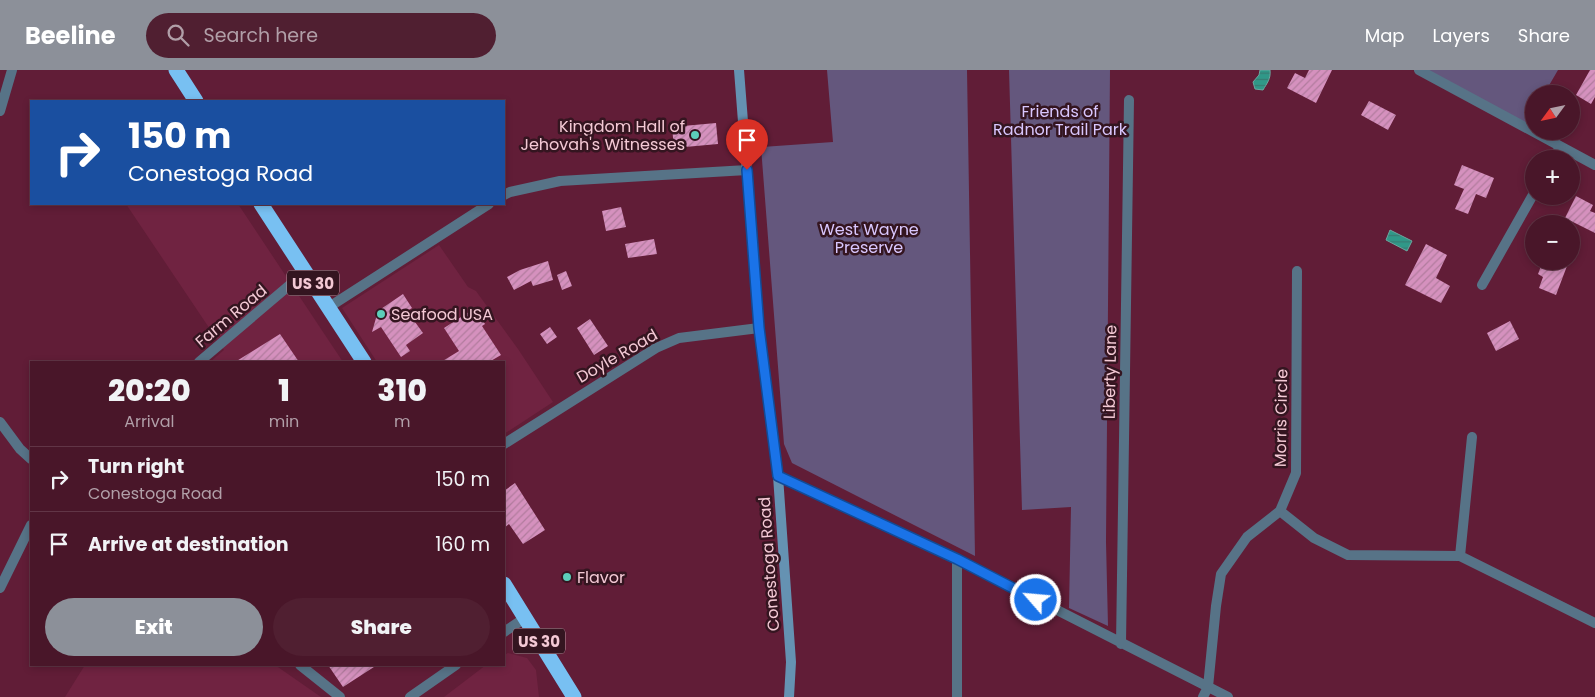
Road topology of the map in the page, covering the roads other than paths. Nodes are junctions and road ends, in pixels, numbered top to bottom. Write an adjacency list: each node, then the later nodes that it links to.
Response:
1 (12, 70): 7 (street)
2 (176, 70): 5 (highway)
3 (739, 70): 11 (main road, Conestoga Road)
4 (1419, 70): 8 (street)
5 (195, 100)
6 (1129, 100): 37 (street, Liberty Lane)
7 (0, 111)
8 (1560, 147): 9 (street); 10 (street)
9 (1558, 150)
10 (1595, 166)
11 (747, 170): 12 (street); 20 (main road, Conestoga Road)
12 (505, 194)
13 (262, 205): 17 (highway, US 30)
14 (487, 205): 19 (street)
15 (1527, 205): 18 (street)
16 (1298, 271): 28 (street, Morris Circle)
17 (305, 272): 19 (highway, US 30); 21 (street, Farm Road)
18 (1482, 284)
19 (329, 307): 22 (highway, US 30)
20 (759, 328): 25 (street, Doyle Road); 27 (main road, Conestoga Road)
21 (201, 361)
22 (363, 361)
23 (0, 422): 26 (street)
24 (1472, 437): 30 (street)
25 (505, 443)
26 (30, 458)
27 (778, 476): 31 (street); 44 (main road, Conestoga Road)
28 (1280, 511): 30 (street); 40 (street, Morris Circle)
29 (30, 527): 33 (street)
30 (1460, 556): 35 (street)
31 (957, 559): 37 (street); 45 (street)
32 (505, 586): 34 (highway, US 30)
33 (0, 588)
34 (525, 618): 36 (street); 43 (highway, US 30)
35 (1595, 623)
36 (505, 631)
37 (1121, 644): 40 (street)
38 (301, 666): 41 (street)
39 (455, 666): 42 (street)
40 (1208, 687): 46 (street); 47 (street)
41 (340, 697)
42 (410, 697)
43 (574, 697)
44 (789, 697)
45 (958, 697)
46 (1203, 697)
47 (1228, 697)

